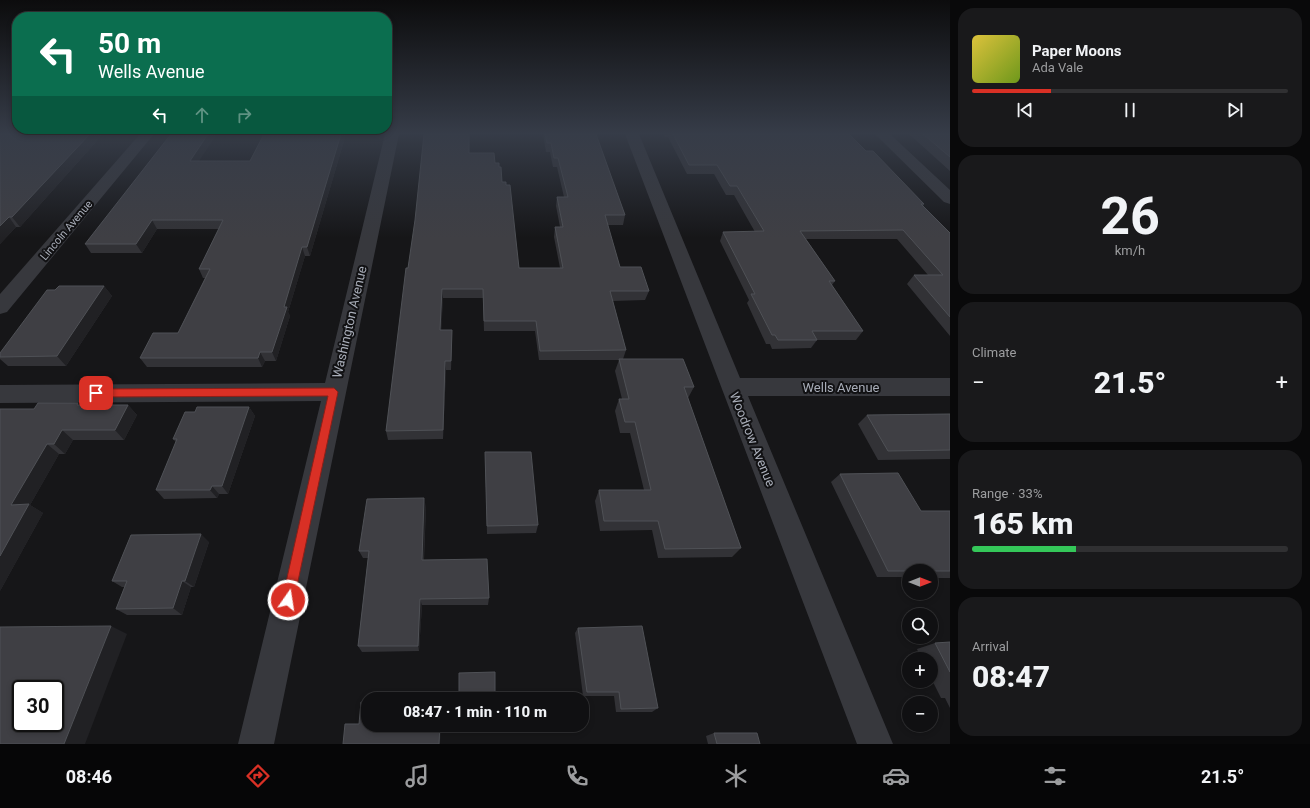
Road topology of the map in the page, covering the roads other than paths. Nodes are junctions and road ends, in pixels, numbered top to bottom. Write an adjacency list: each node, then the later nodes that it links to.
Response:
1 (118, 169): 6 (street, Lincoln Avenue)
2 (384, 169): 9 (street, Washington Avenue)
3 (646, 169): 8 (street, Woodrow Avenue)
4 (918, 169): 5 (street)
5 (950, 199)
6 (0, 307)
7 (950, 387): 8 (street, Wells Avenue)
8 (733, 388): 12 (street, Woodrow Avenue)
9 (334, 392): 10 (street); 11 (street, Washington Avenue)
10 (0, 394)
11 (256, 744)
12 (875, 744)

